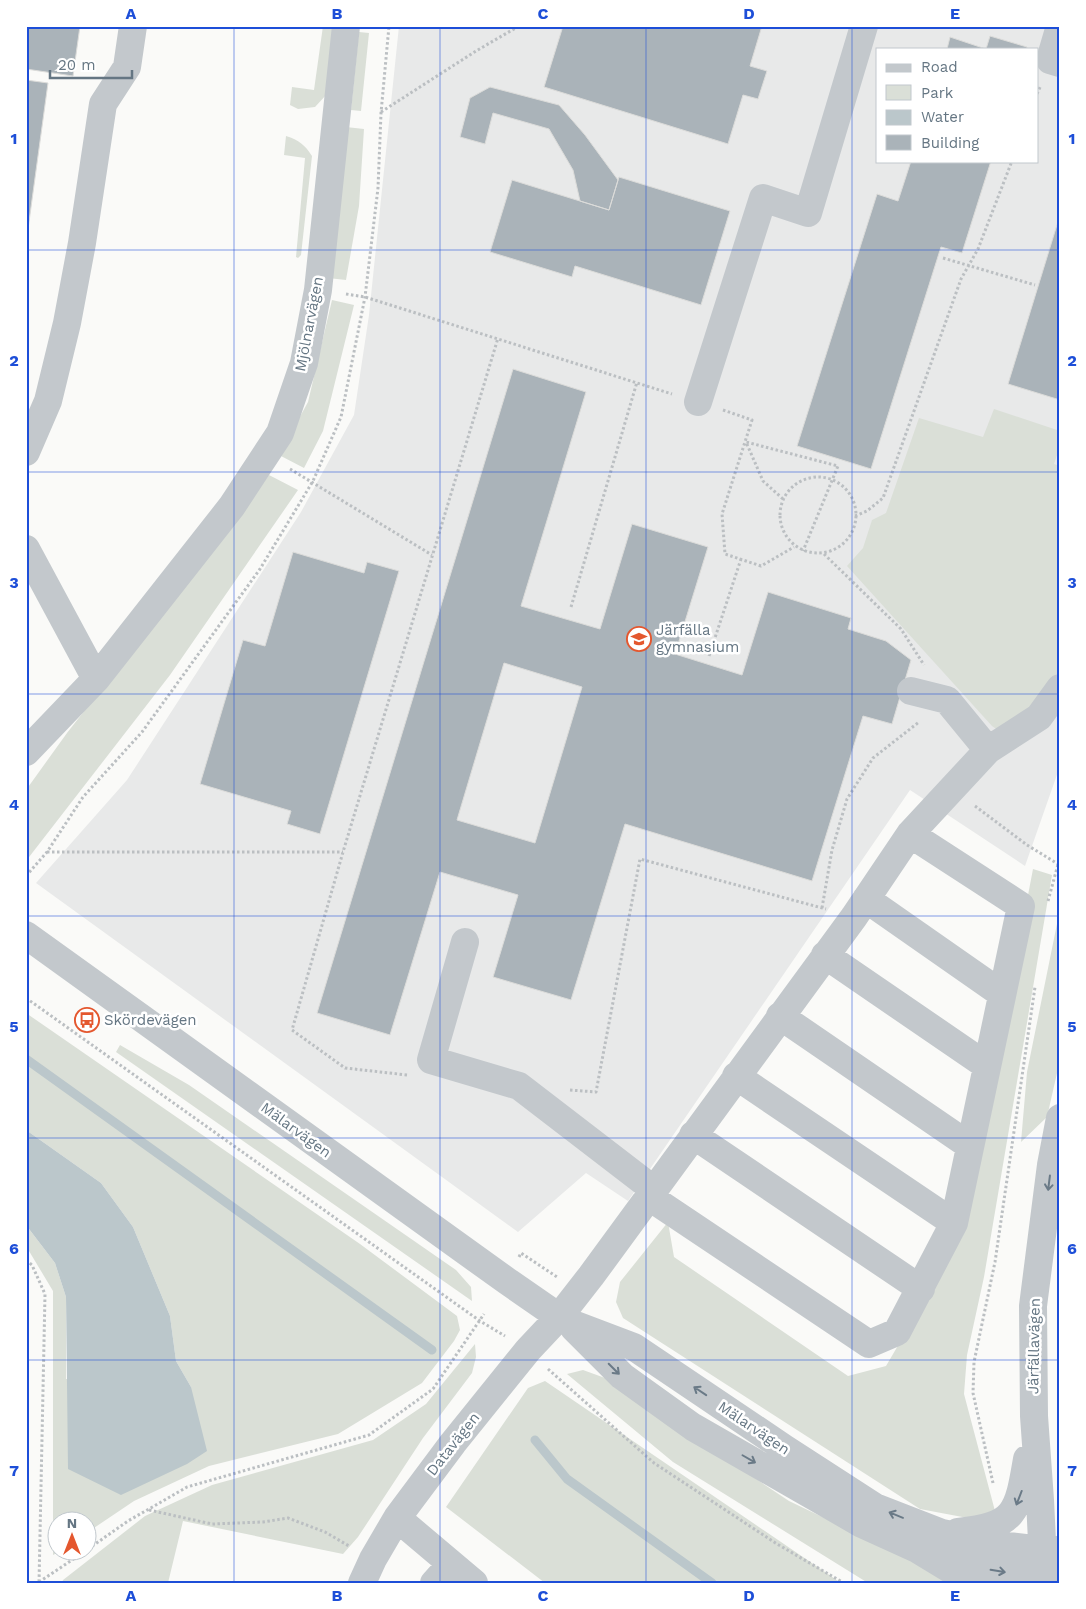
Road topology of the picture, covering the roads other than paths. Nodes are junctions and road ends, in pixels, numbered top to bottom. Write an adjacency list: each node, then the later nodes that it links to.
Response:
1 (133, 26): 7 (street)
2 (346, 26): 9 (street, Mjölnarvägen)
3 (864, 26): 6 (street)
4 (1060, 26): 5 (street)
5 (1060, 63)
6 (698, 402)
7 (26, 452)
8 (26, 549): 9 (street)
9 (96, 679): 13 (street, Mjölnarvägen)
10 (1060, 688): 12 (street, Datavägen)
11 (910, 691): 12 (street)
12 (988, 750): 14 (street, Datavägen)
13 (26, 752)
14 (910, 834): 15 (street, Datavägen); 19 (street)
15 (860, 908): 18 (street, Datavägen); 19 (street)
16 (26, 935): 29 (street, Mälarvägen)
17 (465, 942): 26 (street)
18 (825, 955): 20 (street, Datavägen); 21 (street)
19 (1002, 994): 21 (street)
20 (780, 1016): 22 (street, Datavägen); 25 (street)
21 (987, 1066): 25 (street)
22 (736, 1076): 24 (street, Datavägen); 27 (street)
23 (1060, 1118): 30 (street, Järfällavägen, one-way to 30)
24 (693, 1135): 26 (street, Datavägen); 28 (street)
25 (970, 1146): 27 (street)
26 (651, 1193): 28 (street); 29 (street, Datavägen)
27 (954, 1223): 28 (street)
28 (921, 1289)
29 (564, 1319): 31 (street, Datavägen); 32 (street, Mälarvägen, one-way to 29); 33 (street, Mälarvägen, one-way to 33)
30 (1034, 1416): 32 (street, Mälarvägen, one-way to 32); 34 (street, Järfällavägen)
31 (397, 1518): 35 (street, Datavägen); 36 (street)
32 (942, 1533): 34 (street, Mälarvägen)
33 (917, 1549): 34 (street, one-way to 34); 38 (street)
34 (1050, 1567)
35 (368, 1571)
36 (442, 1573): 37 (street)
37 (474, 1583)
38 (973, 1583)

